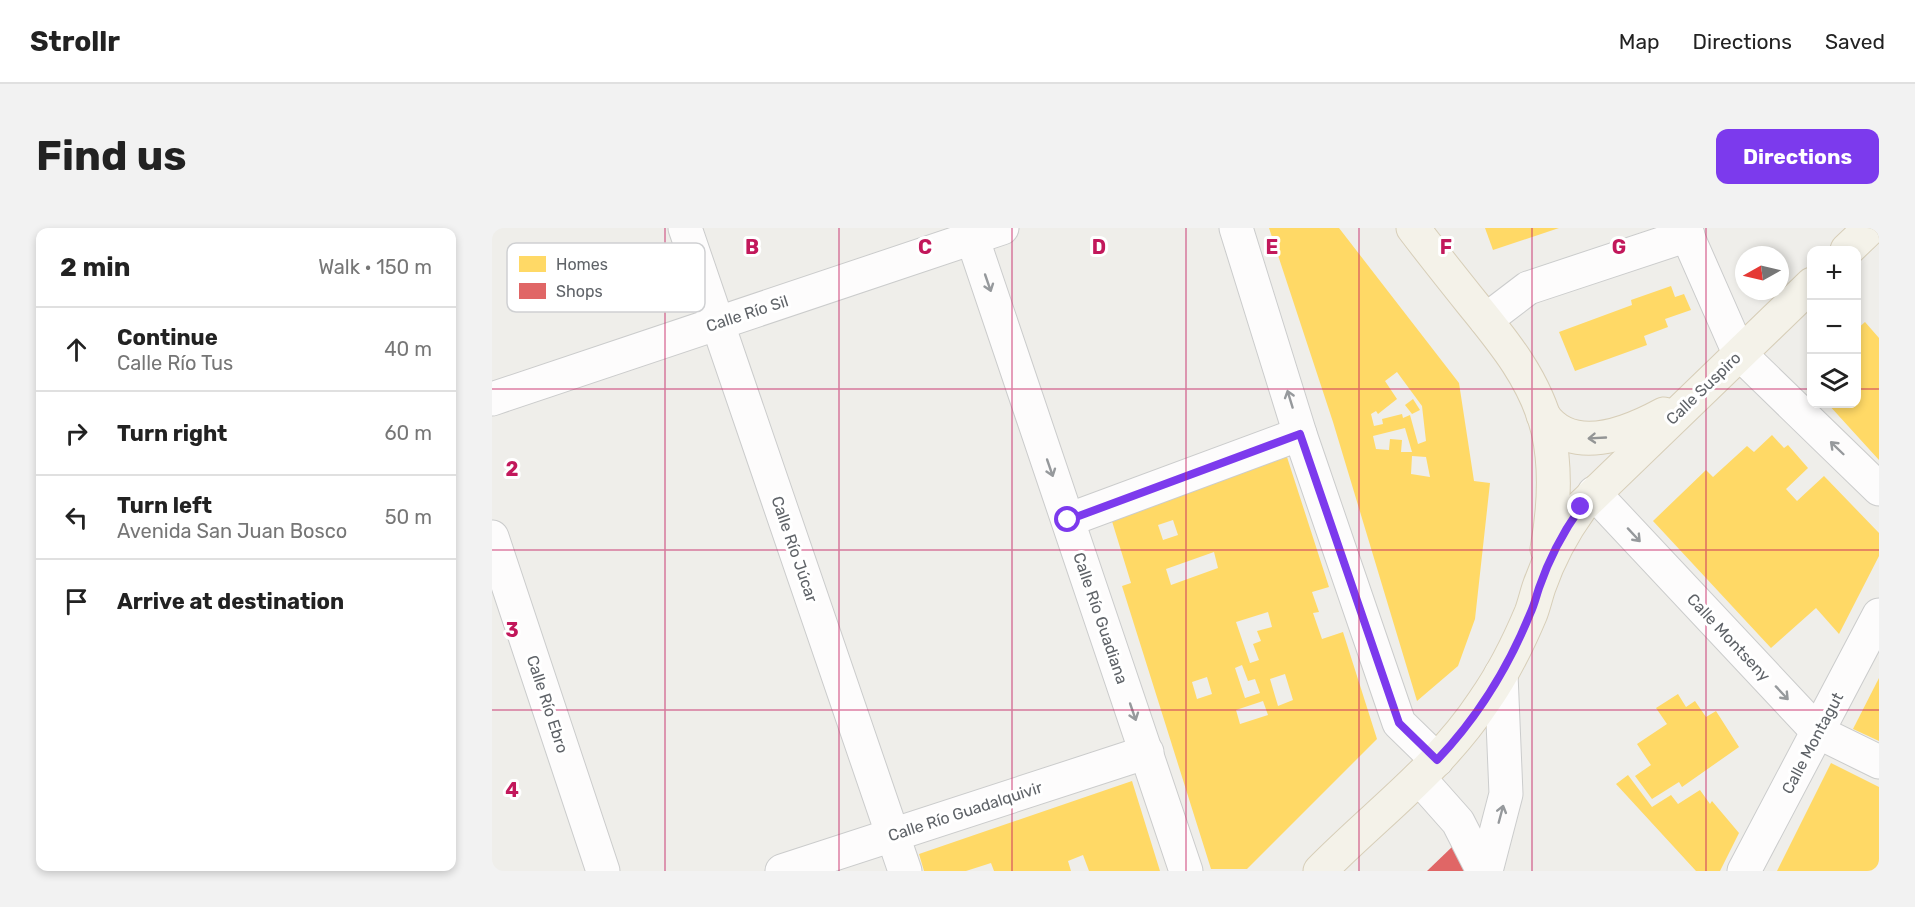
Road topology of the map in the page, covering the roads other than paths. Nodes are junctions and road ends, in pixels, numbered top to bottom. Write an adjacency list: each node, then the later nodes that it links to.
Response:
1 (685, 228): 7 (street, Calle Río Júcar)
2 (1236, 228): 17 (street, one-way to 2)
3 (1413, 228): 11 (main road)
4 (1870, 228): 8 (main road)
5 (981, 231): 12 (street, Calle Río Sil); 21 (street, Calle Río Guadiana, one-way to 21)
6 (1686, 231): 11 (street); 13 (street)
7 (690, 243)
8 (1851, 246)
9 (705, 286): 12 (street, Calle Río Júcar)
10 (1807, 289): 13 (main road, Calle Suspiro)
11 (1486, 320): 16 (main road)
12 (718, 323): 14 (street, Calle Río Sil); 30 (street, Calle Río Júcar)
13 (1739, 353): 15 (main road, Calle Suspiro); 19 (street, one-way to 13)
14 (492, 399)
15 (1689, 400): 16 (main road, one-way to 16); 20 (main road, Calle Suspiro)
16 (1543, 416): 18 (main road)
17 (1300, 434): 21 (street); 29 (street)
18 (1554, 488): 20 (main road); 23 (main road)
19 (1879, 489)
20 (1594, 493): 23 (main road, Calle Suspiro); 26 (street, Calle Montseny, one-way to 26)
21 (1068, 520): 27 (street, Calle Río Guadiana, one-way to 27)
22 (492, 537): 31 (street, Calle Río Ebro)
23 (1531, 612): 25 (main road)
24 (1879, 615): 26 (street, Calle Montagut)
25 (1501, 674): 29 (main road); 36 (street, one-way to 25)
26 (1818, 732): 28 (street, Calle Montseny); 37 (street, Calle Montagut)
27 (1147, 752): 30 (street, Calle Río Guadalquivir); 34 (street, Calle Río Guadiana)
28 (1879, 762)
29 (1428, 769): 35 (main road); 36 (street)
30 (893, 835): 32 (street, Calle Río Guadalquivir); 33 (street, Calle Río Júcar)
31 (603, 871)
32 (782, 871)
33 (905, 871)
34 (1186, 871)
35 (1320, 871)
36 (1485, 871)
37 (1744, 871)

